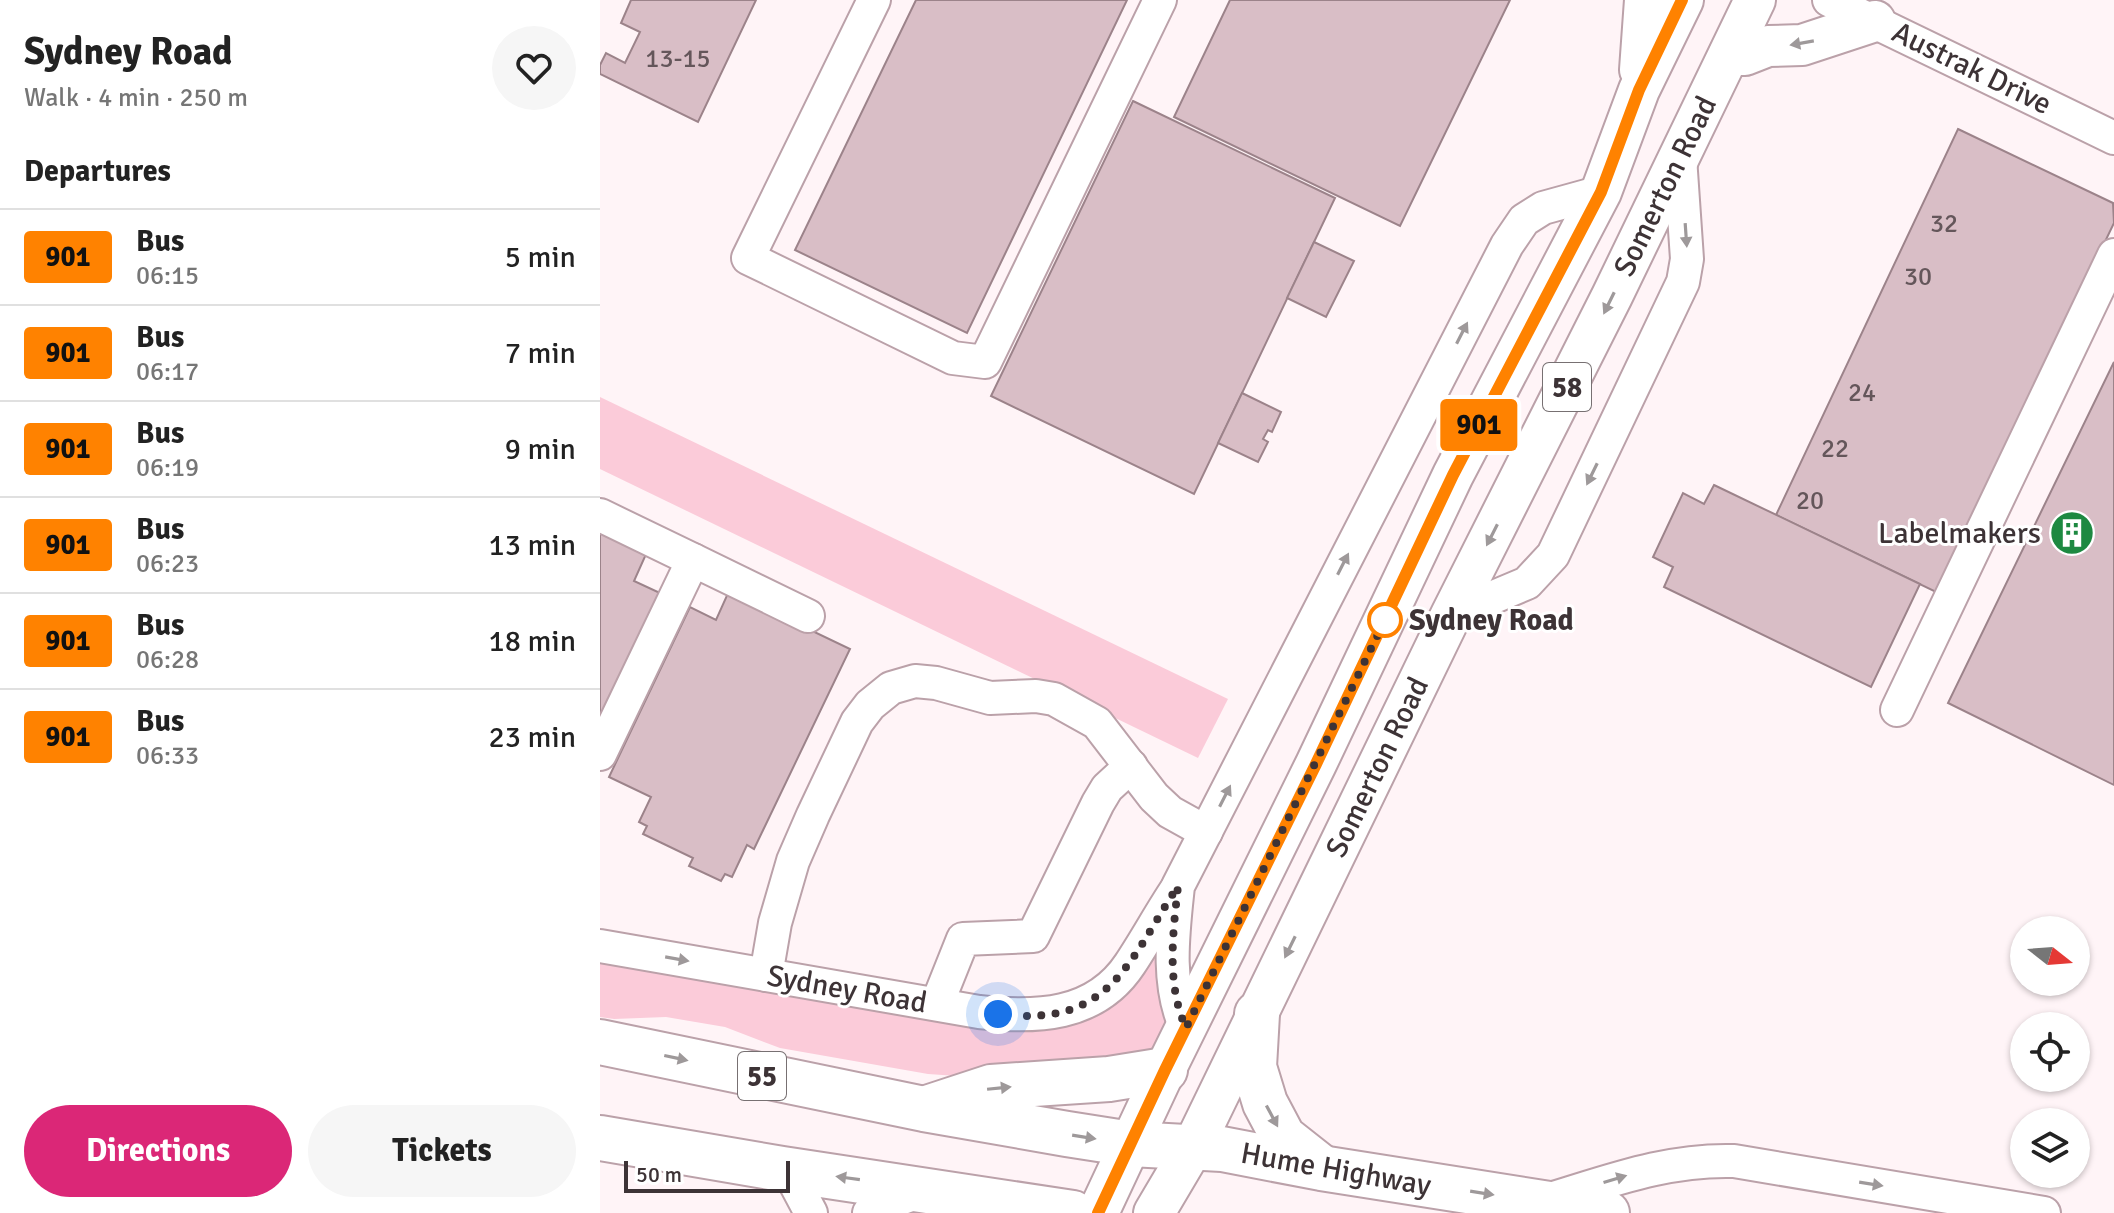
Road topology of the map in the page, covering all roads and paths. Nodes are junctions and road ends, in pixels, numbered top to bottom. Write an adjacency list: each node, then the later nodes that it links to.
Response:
1 (874, 0): 2 (street)
2 (1160, 0)
3 (1645, 0): 8 (main road)
4 (1683, 0): 8 (main road, Somerton Road / 58)
5 (1755, 0): 7 (main road, Somerton Road / 58)
6 (1851, 8): 7 (main road, one-way to 7); 9 (street, Austrak Drive)
7 (1729, 55): 10 (main road, Somerton Road / 58)
8 (1639, 90): 11 (main road, Somerton Road / 58)
9 (2114, 138)
10 (1680, 157): 15 (main road, Somerton Road / 58, one-way to 15); 15 (street, one-way to 15)
11 (1601, 192): 20 (street, Somerton Road, one-way to 11); 26 (main road, Somerton Road / 58)
12 (2114, 255): 17 (street)
13 (600, 515): 14 (street)
14 (693, 560): 16 (street); 18 (street)
15 (1451, 615): 25 (main road, Somerton Road / 58, one-way to 25)
16 (808, 616)
17 (1897, 710)
18 (600, 754)
19 (1131, 766): 20 (street); 23 (street); 24 (street)
20 (1206, 832): 21 (street, Somerton Road)
21 (1178, 886): 24 (street, Sydney Road); 26 (street, Somerton Road)
22 (600, 946): 23 (street, Sydney Road, one-way to 23)
23 (766, 975): 24 (street, Sydney Road)
24 (937, 1004)
25 (1257, 1014): 32 (main road, Somerton Road / 58); 33 (highway, one-way to 33)
26 (1186, 1028): 28 (main road, Somerton Road / 58)
27 (600, 1042): 29 (highway, 55, one-way to 29)
28 (1165, 1070): 29 (highway, one-way to 28); 31 (main road, Somerton Road / 58)
29 (924, 1109): 31 (highway, 55, one-way to 31)
30 (600, 1138): 34 (highway)
31 (1131, 1144): 32 (highway, Hume Highway / 55); 41 (main road, 58)
32 (1193, 1147): 33 (highway, Hume Highway / 55); 42 (main road, 58)
33 (1321, 1168): 36 (highway, Hume Highway / 55, one-way to 36)
34 (782, 1169): 35 (highway, one-way to 34); 38 (street)
35 (925, 1189): 37 (highway); 39 (street)
36 (1540, 1202): 43 (highway, Hume Highway / 55); 44 (street, Hume Highway, one-way to 44)
37 (993, 1206): 40 (highway)
38 (811, 1213)
39 (869, 1213)
40 (1073, 1213)
41 (1098, 1213)
42 (1154, 1213)
43 (1607, 1213)
44 (2044, 1213)

